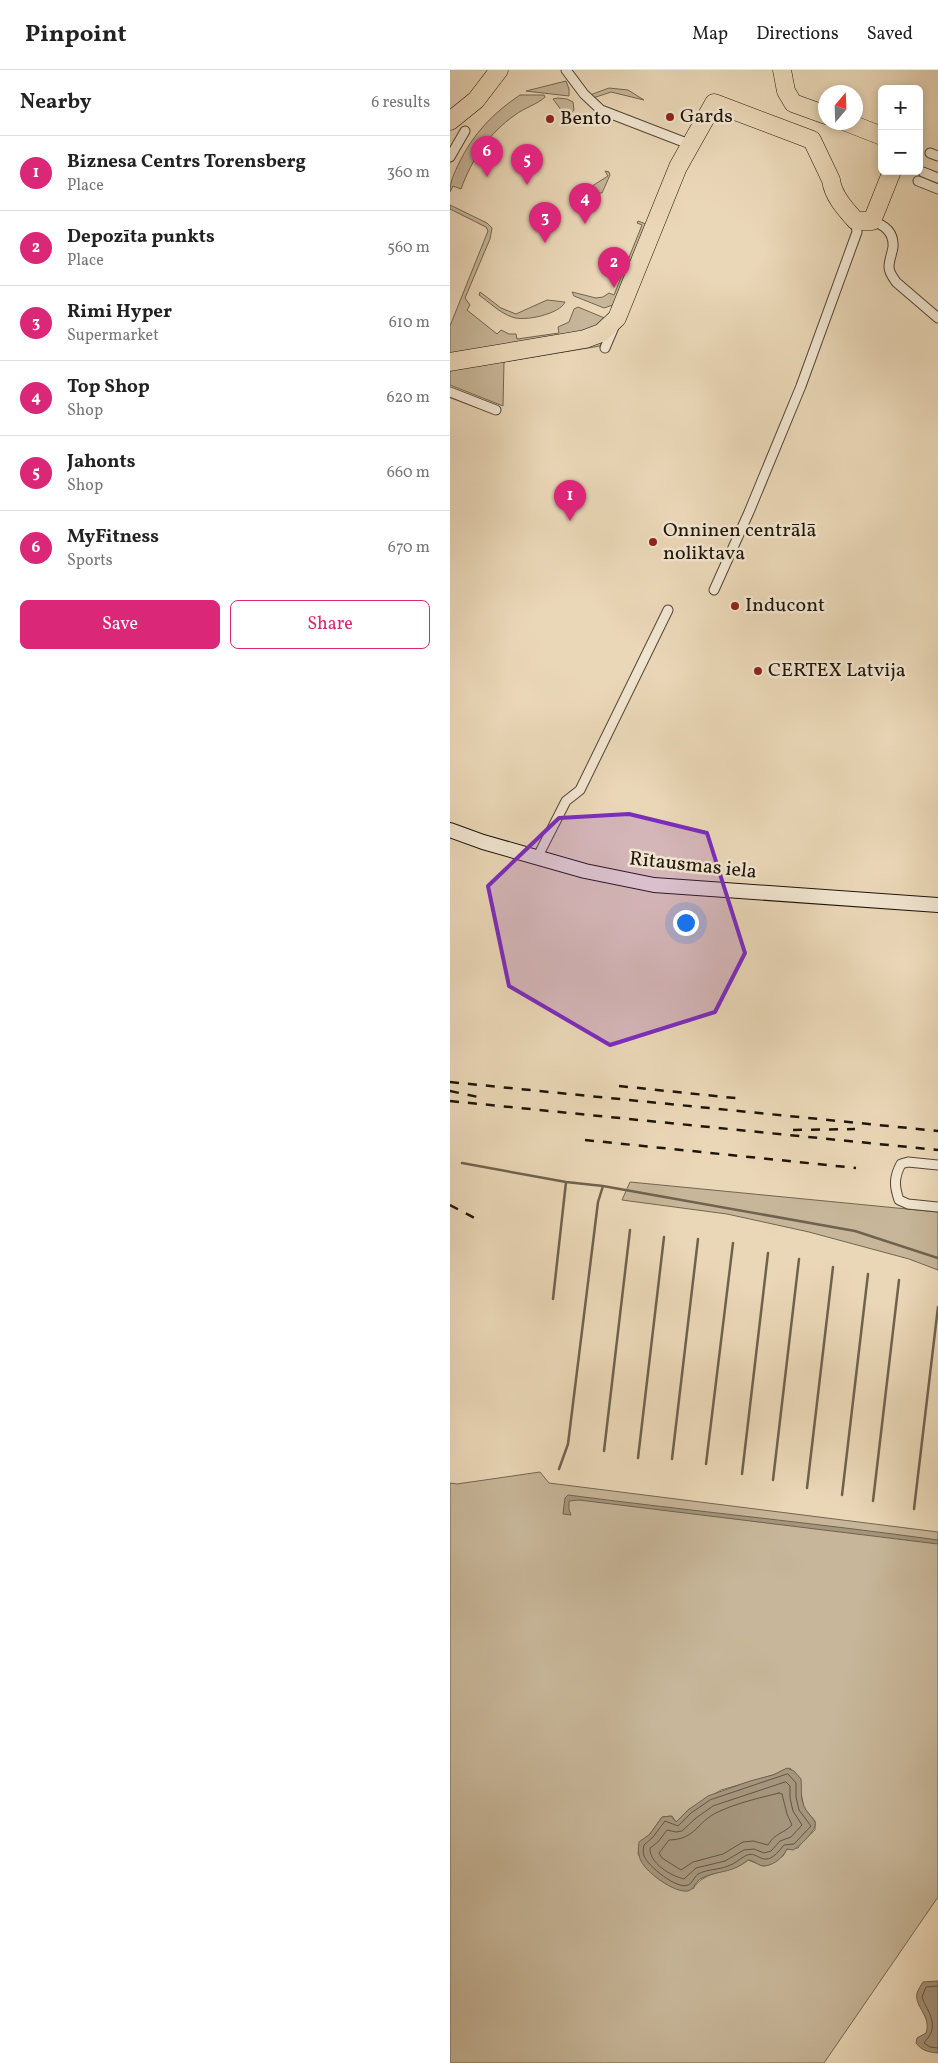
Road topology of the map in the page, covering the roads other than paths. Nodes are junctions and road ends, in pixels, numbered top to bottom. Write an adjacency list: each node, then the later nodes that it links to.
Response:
1 (499, 70): 5 (highway)
2 (566, 70): 9 (street)
3 (782, 70): 4 (highway)
4 (818, 112)
5 (450, 121)
6 (863, 129): 8 (highway)
7 (465, 131): 10 (street)
8 (878, 134)
9 (690, 144): 16 (highway); 17 (highway)
10 (450, 157)
11 (923, 172): 13 (street)
12 (890, 175): 16 (highway)
13 (938, 178)
14 (918, 182): 15 (street)
15 (938, 189)
16 (864, 221): 18 (street); 23 (street)
17 (618, 318): 19 (street); 20 (highway)
18 (938, 318)
19 (605, 348)
20 (450, 362)
21 (450, 392): 22 (street)
22 (496, 410)
23 (714, 590)
24 (668, 610): 26 (street)
25 (450, 830): 26 (street, Rītausmas iela)
26 (537, 858): 27 (street, Rītausmas iela)
27 (938, 905)
28 (938, 1165): 29 (street)
29 (938, 1207)

